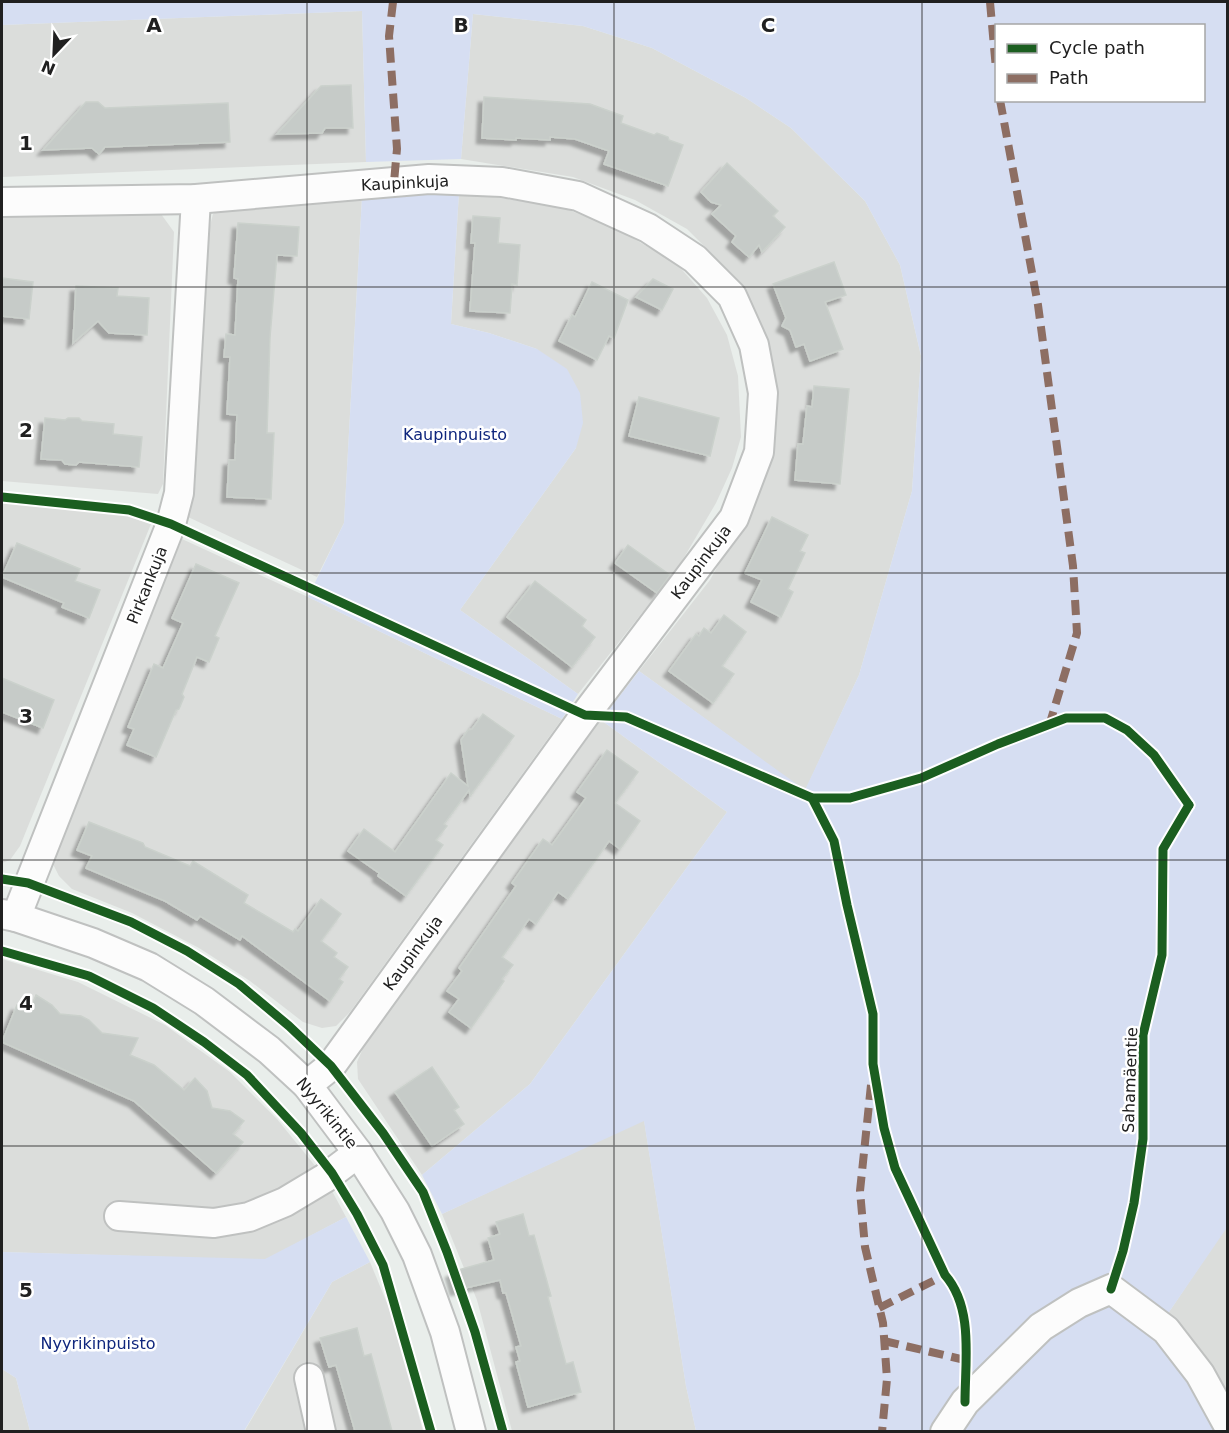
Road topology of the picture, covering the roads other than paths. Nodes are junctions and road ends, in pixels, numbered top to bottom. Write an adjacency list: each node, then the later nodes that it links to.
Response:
1 (196, 199): 2 (street, Kaupinkuja); 3 (street, Pirkankuja); 4 (street, Kaupinkuja)
2 (2, 202)
3 (9, 915): 4 (street, Nyyrikintie)
4 (307, 1084): 5 (street, Nyyrikintie)
5 (358, 1153): 6 (street); 10 (street, Nyyrikintie)
6 (119, 1216)
7 (309, 1378): 9 (street)
8 (1227, 1425): 11 (street)
9 (321, 1431)
10 (471, 1431)
11 (945, 1431)

